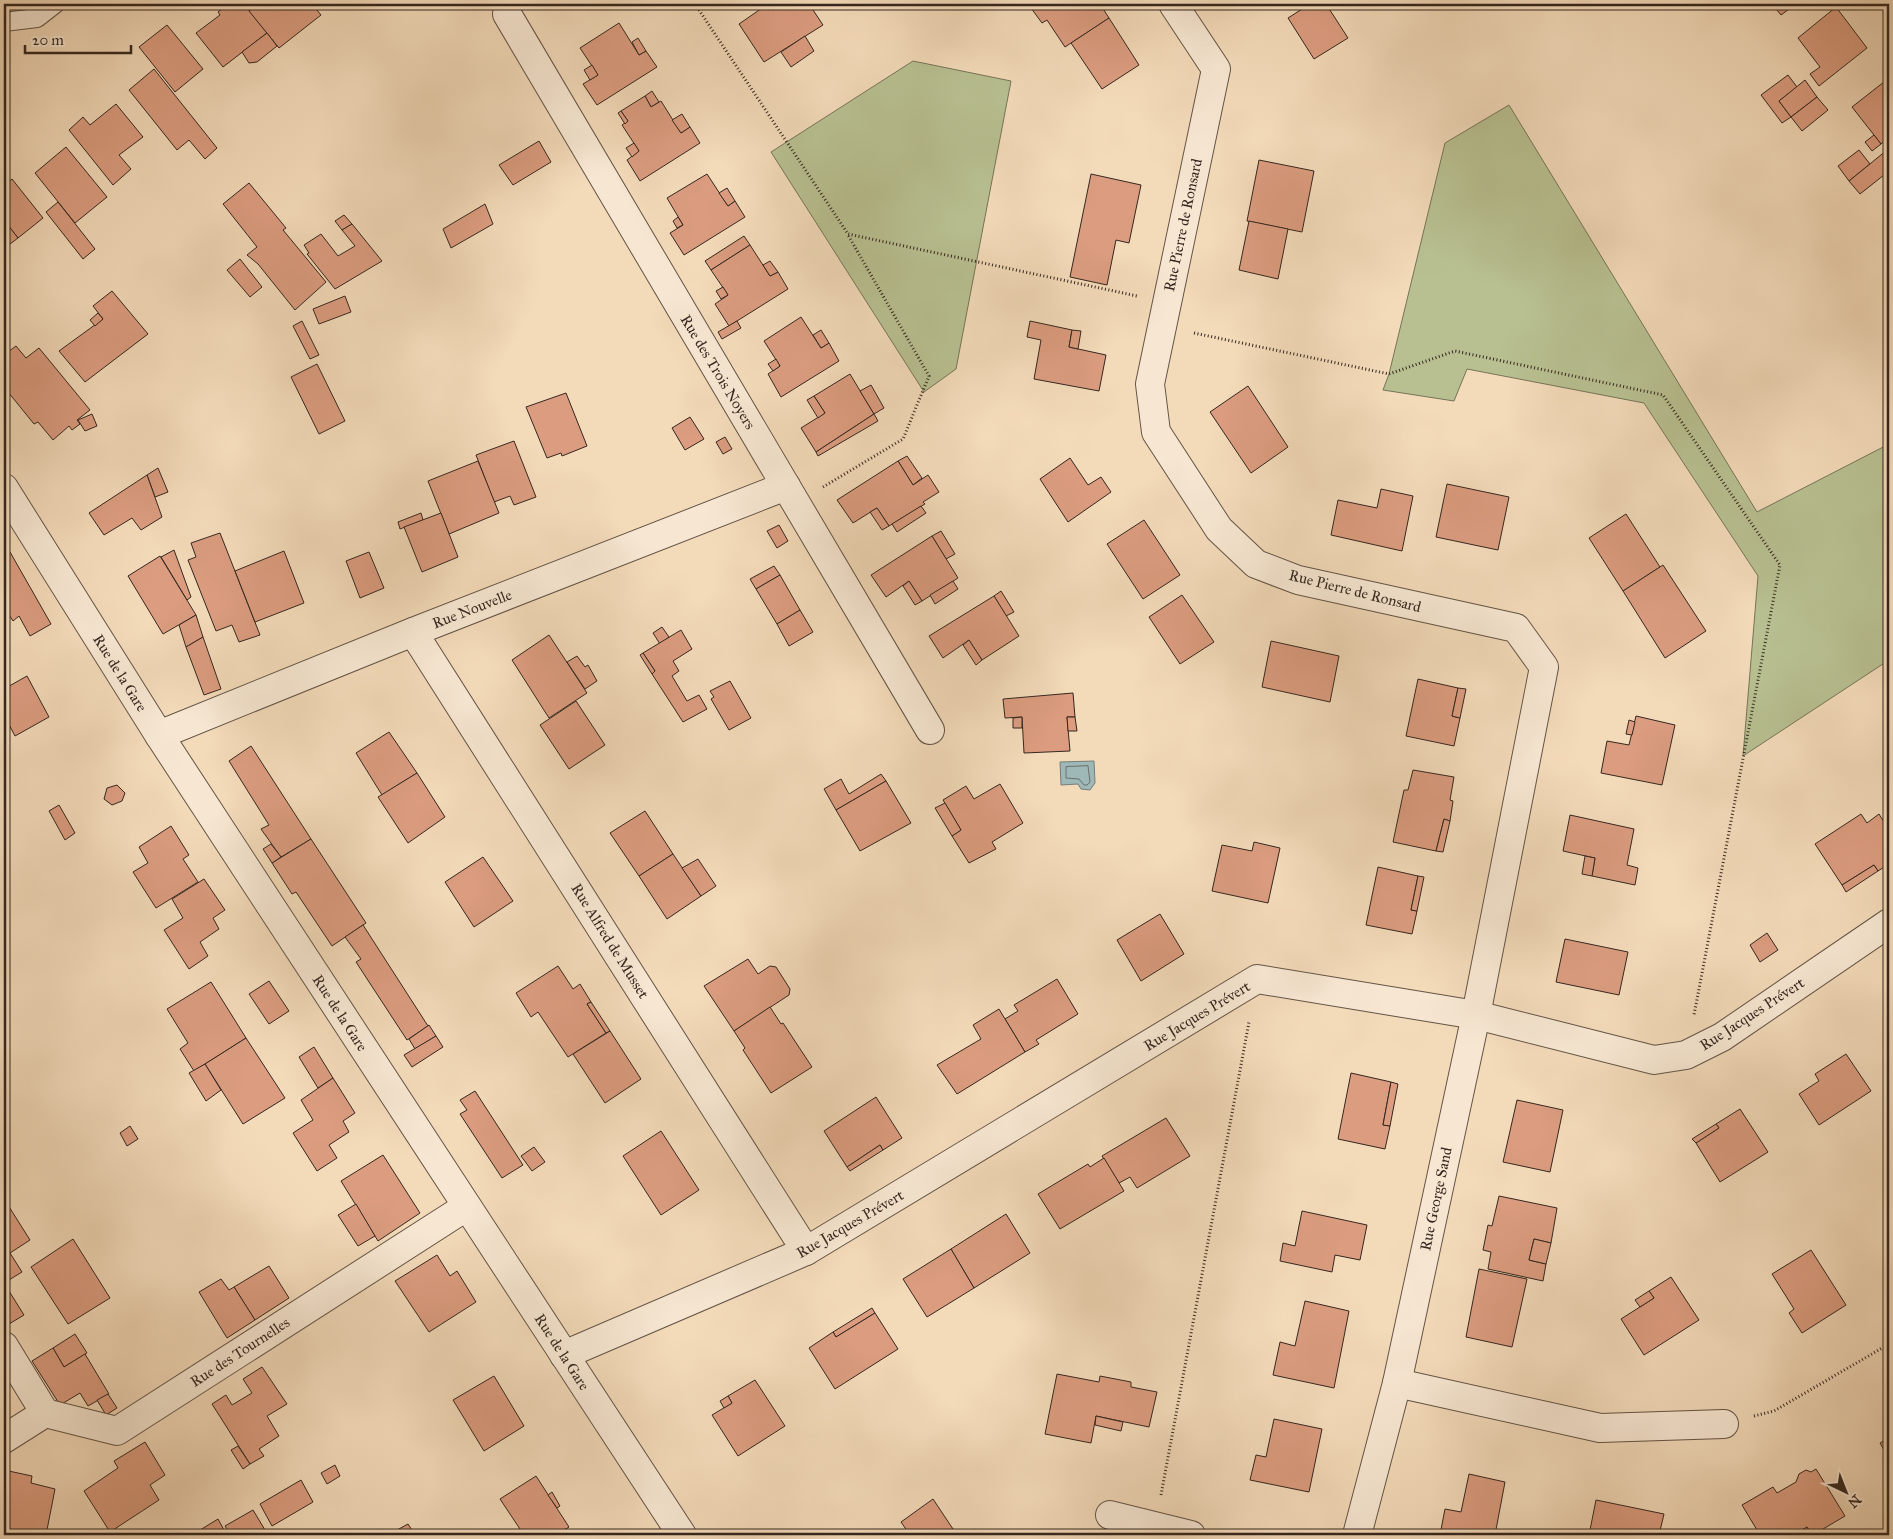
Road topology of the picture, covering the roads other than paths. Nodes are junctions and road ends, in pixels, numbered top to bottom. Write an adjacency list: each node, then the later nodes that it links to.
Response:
1 (55, 4): 4 (lane)
2 (1173, 4): 11 (street, Rue Pierre de Ronsard)
3 (507, 14): 6 (street, Rue des Trois Noyers)
4 (4, 22)
5 (5, 492): 9 (street, Rue de la Gare)
6 (791, 494): 7 (street, Rue Nouvelle); 8 (street, Rue des Trois Noyers)
7 (413, 632): 9 (street, Rue Nouvelle); 13 (street, Rue Alfred de Musset)
8 (930, 730)
9 (159, 735): 12 (street, Rue de la Gare)
10 (1889, 923): 11 (street, Rue Jacques Prévert)
11 (1476, 1015): 13 (street, Rue Jacques Prévert); 16 (street, Rue George Sand)
12 (466, 1207): 15 (street, Rue de la Gare); 17 (street, Rue des Tournelles)
13 (806, 1251): 15 (street, Rue Jacques Prévert)
14 (4, 1346): 17 (street)
15 (564, 1355): 21 (street, Rue de la Gare)
16 (1397, 1383): 18 (street); 23 (street, Rue George Sand)
17 (45, 1413): 19 (street)
18 (1724, 1424)
19 (4, 1439)
20 (1110, 1515): 22 (street)
21 (682, 1535)
22 (1191, 1535)
23 (1357, 1535)

